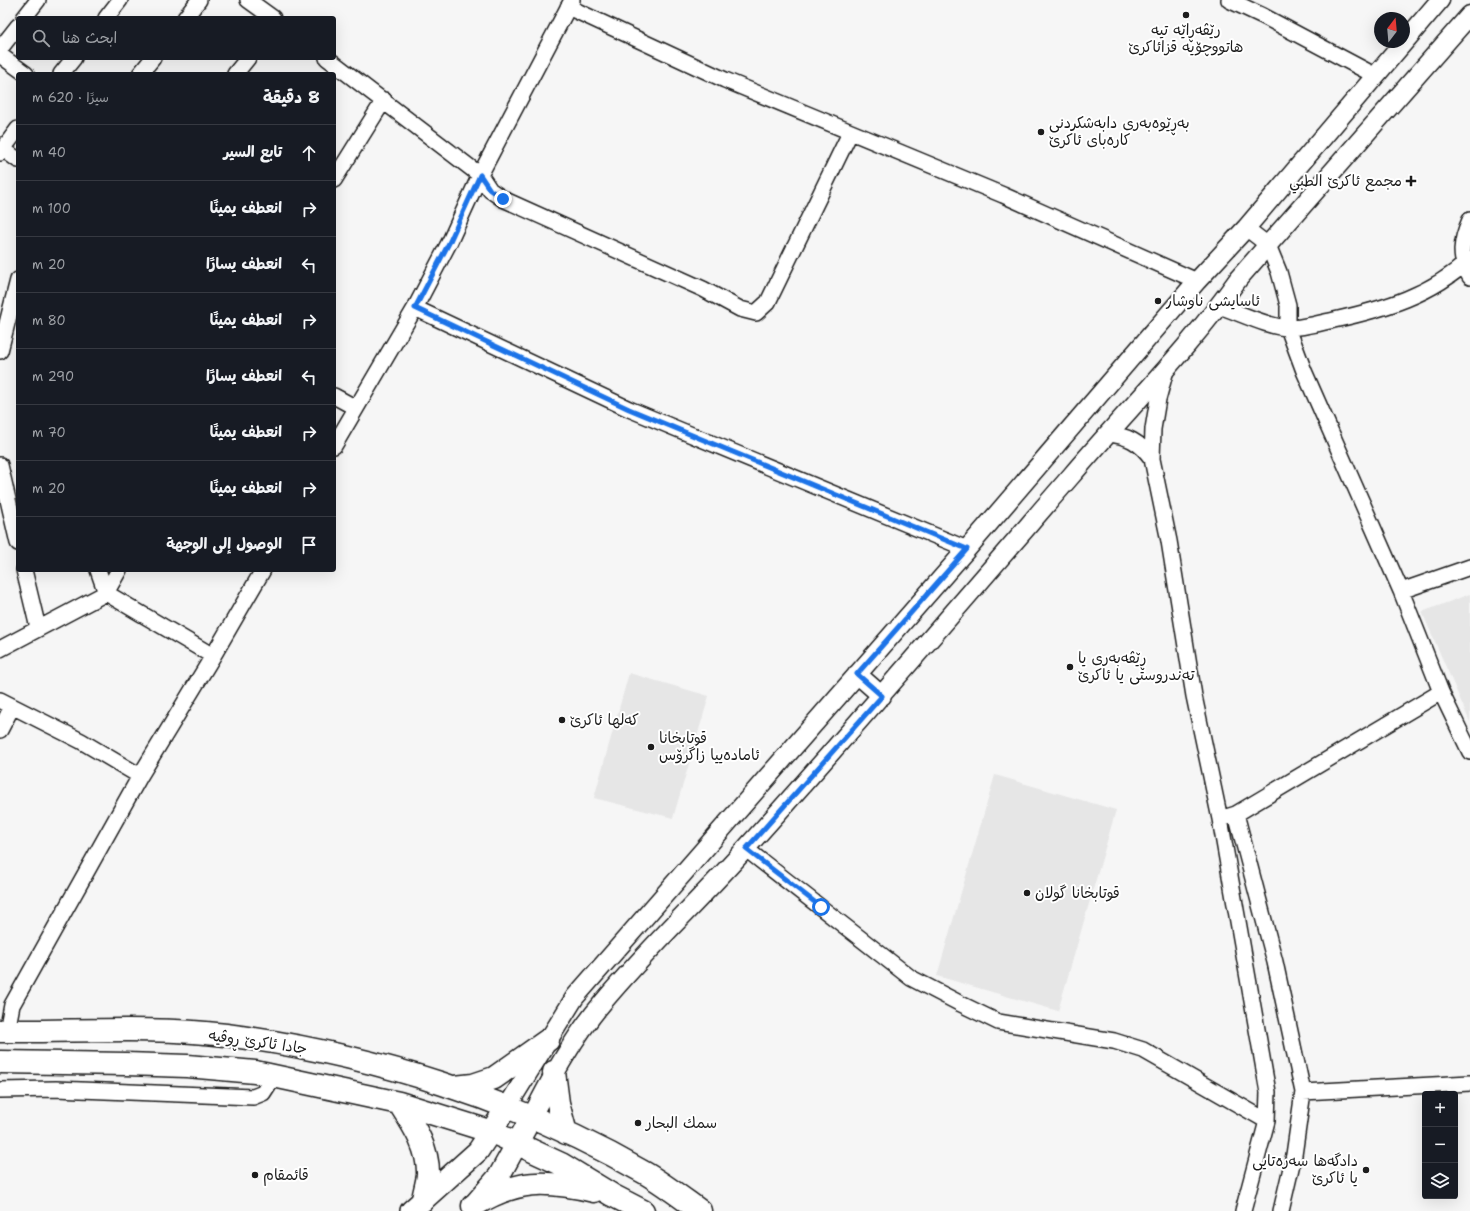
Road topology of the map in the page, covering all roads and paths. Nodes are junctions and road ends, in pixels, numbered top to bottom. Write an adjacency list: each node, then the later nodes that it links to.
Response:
1 (38, 0): 9 (street)
2 (120, 0): 10 (street)
3 (199, 0): 11 (street)
4 (248, 0): 12 (street)
5 (1229, 0): 24 (street)
6 (1440, 0): 24 (street)
7 (570, 3): 27 (street); 30 (street)
8 (1470, 15): 34 (street)
9 (26, 16)
10 (108, 16)
11 (187, 16)
12 (270, 16)
13 (16, 29): 14 (street)
14 (0, 49)
15 (0, 55): 20 (street)
16 (72, 60): 21 (street)
17 (151, 60): 22 (street)
18 (246, 60): 23 (street)
19 (330, 60): 25 (street)
20 (23, 72)
21 (63, 72)
22 (142, 72)
23 (236, 72)
24 (1376, 76): 33 (street)
25 (384, 100): 30 (street); 31 (street)
26 (16, 132): 28 (street)
27 (850, 133): 30 (street); 36 (street)
28 (1, 151): 29 (street)
29 (16, 159)
30 (480, 175): 39 (street)
31 (336, 177)
32 (1470, 220): 35 (street)
33 (1246, 228): 34 (street); 36 (street)
34 (1268, 245): 38 (street); 41 (street)
35 (1468, 267): 41 (street)
36 (1197, 282): 51 (street)
37 (16, 297): 40 (street)
38 (1220, 306): 41 (street); 43 (street)
39 (415, 308): 45 (street); 51 (street)
40 (13, 323): 42 (street)
41 (1288, 328): 57 (street)
42 (0, 351)
43 (1166, 370): 46 (street); 48 (street)
44 (336, 397): 45 (street)
45 (356, 408): 47 (street)
46 (1106, 434): 48 (street); 64 (street)
47 (336, 443)
48 (1152, 459): 70 (street)
49 (0, 465): 50 (street)
50 (16, 534)
51 (967, 549): 62 (street)
52 (1470, 566): 57 (street)
53 (24, 572): 59 (street)
54 (99, 572): 58 (street)
55 (118, 572): 58 (street)
56 (262, 572): 61 (street)
57 (1401, 591): 63 (street)
58 (106, 593): 59 (street); 61 (street)
59 (38, 628): 60 (street)
60 (0, 649)
61 (213, 656): 68 (street)
62 (857, 674): 64 (street); 73 (street)
63 (1441, 692): 67 (street); 69 (street)
64 (882, 696): 71 (street)
65 (6, 704): 66 (street); 68 (street)
66 (0, 730)
67 (1470, 752)
68 (140, 776): 72 (street)
69 (1236, 814): 70 (street); 80 (street)
70 (1220, 819): 84 (street)
71 (746, 849): 75 (street); 84 (street)
72 (3, 1031): 78 (highway, جادا ئاکرێ ڕوڤیە)
73 (548, 1040): 78 (highway); 82 (street)
74 (0, 1062): 76 (highway, جادا ئاکرێ ڕوڤیە)
75 (554, 1072): 83 (street); 86 (highway)
76 (274, 1076): 79 (street); 81 (highway, جادا ئاکرێ ڕوڤیە)
77 (1470, 1083): 80 (street)
78 (453, 1088): 82 (highway, جادا ئاکرێ ڕوڤیە)
79 (0, 1090)
80 (1303, 1092): 94 (street)
81 (399, 1103): 85 (highway, جادا ئاکرێ ڕوڤیە); 89 (highway)
82 (507, 1107): 83 (highway, جادا ئاکرێ ڕوڤیە); 85 (main road)
83 (531, 1118): 86 (highway, جادا ئاکرێ ڕوڤیە); 87 (main road)
84 (1267, 1121): 93 (street)
85 (492, 1132): 87 (highway, جادا ئاکرێ ڕوڤیە); 89 (main road)
86 (566, 1133): 92 (highway, جادا ئاکرێ ڕوڤیە)
87 (517, 1143): 88 (highway, جادا ئاکرێ ڕوڤیە); 90 (main road)
88 (612, 1195): 90 (highway); 91 (highway)
89 (417, 1206)
90 (470, 1209)
91 (643, 1211)
92 (700, 1211)
93 (1243, 1211)
94 (1281, 1211)

